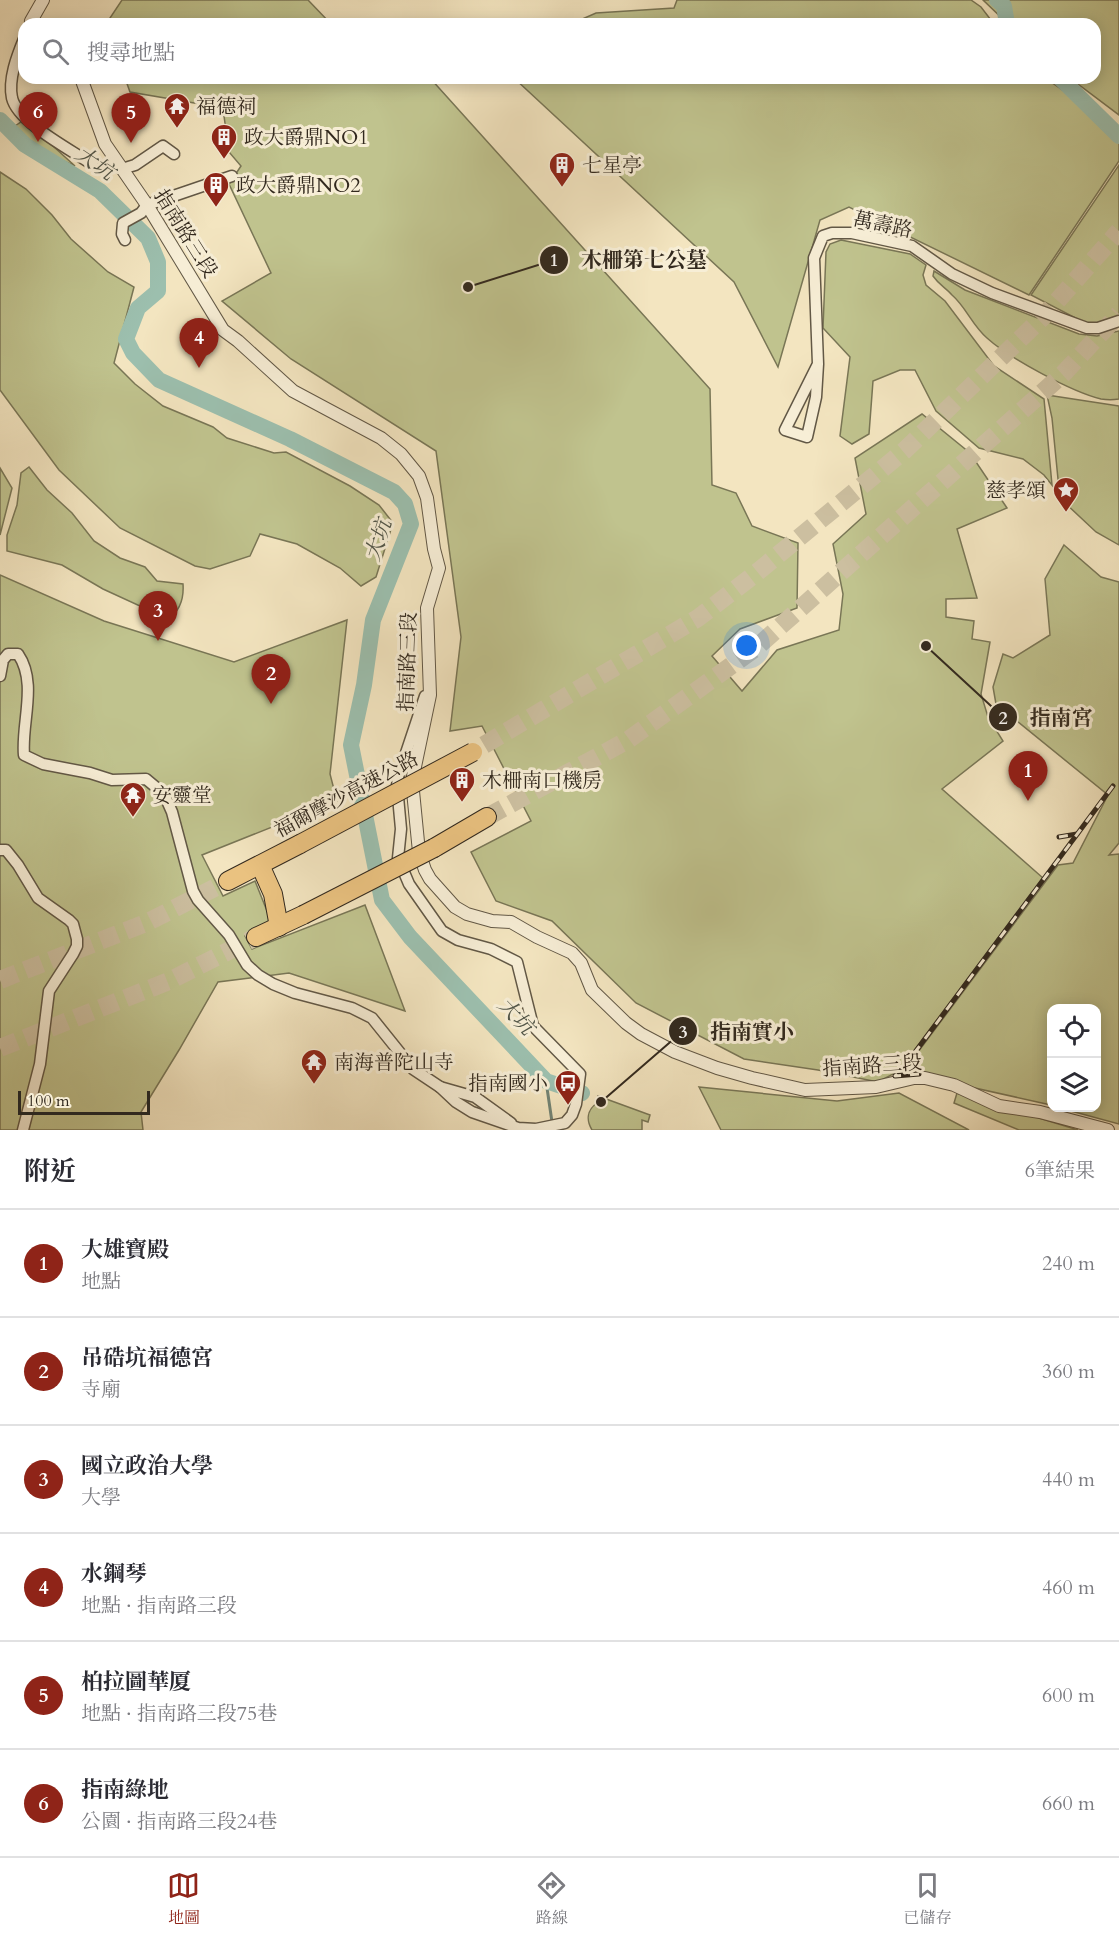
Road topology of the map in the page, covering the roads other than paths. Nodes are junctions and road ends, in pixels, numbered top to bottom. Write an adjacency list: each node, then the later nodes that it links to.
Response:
1 (43, 0): 2 (street)
2 (34, 18)
3 (18, 53): 6 (street)
4 (83, 84): 7 (street, 指南路三段)
5 (174, 154): 7 (street)
6 (93, 165)
7 (122, 169): 9 (street, 指南路三段)
8 (232, 176): 9 (street)
9 (144, 209): 10 (street); 14 (street, 指南路三段)
10 (125, 240)
11 (1119, 321): 12 (street, 萬壽路)
12 (818, 364): 12 (street, 萬壽路)
13 (0, 676): 14 (street)
14 (430, 677): 23 (street, 指南路三段)
15 (478, 748): 18 (highway, 福爾摩沙高速公路, bridge)
16 (487, 817): 20 (highway, bridge)
17 (0, 850): 22 (street)
18 (260, 865): 19 (highway, 福爾摩沙高速公路); 20 (highway)
19 (228, 880)
20 (279, 927): 21 (highway)
21 (256, 938)
22 (23, 1130)
23 (1108, 1130)

